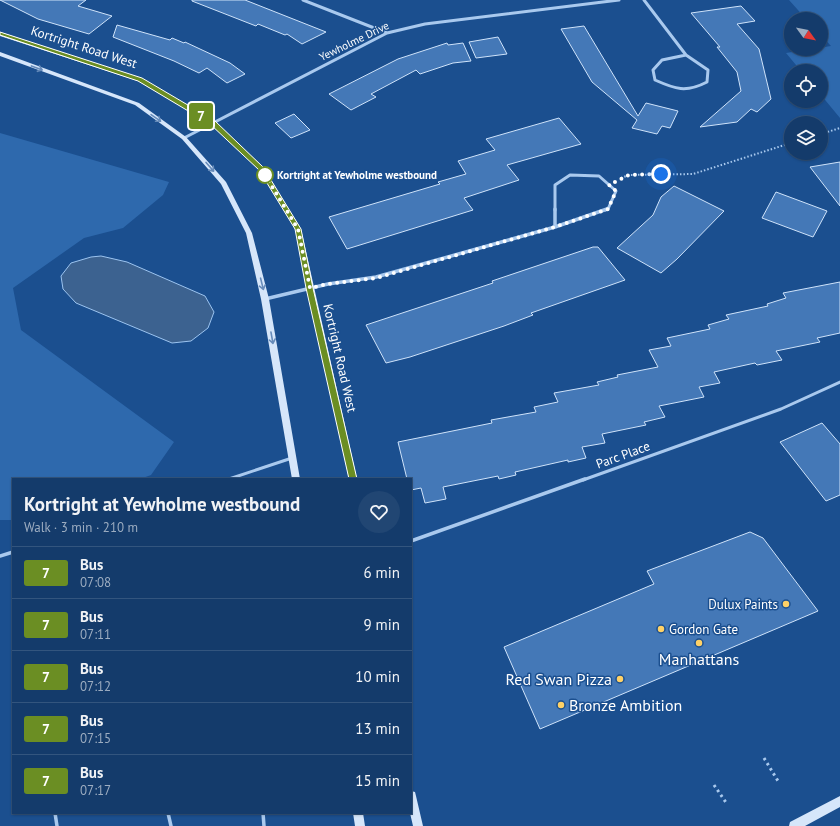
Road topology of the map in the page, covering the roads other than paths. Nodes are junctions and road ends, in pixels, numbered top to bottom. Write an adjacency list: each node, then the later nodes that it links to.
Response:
1 (304, 0): 4 (street)
2 (618, 0): 4 (street, Yewholme Drive)
3 (644, 0): 7 (street)
4 (387, 33): 8 (street, Yewholme Drive)
5 (0, 34): 8 (street, Kortright Road West)
6 (0, 54): 9 (street, one-way to 9)
7 (686, 55): 7 (street)
8 (212, 123): 9 (street, Yewholme Drive); 11 (street, Kortright Road West)
9 (184, 138): 12 (street, one-way to 12)
10 (555, 227): 10 (street); 11 (street)
11 (310, 288): 12 (street); 17 (street, Kortright Road West)
12 (265, 299): 14 (street, one-way to 14)
13 (840, 382): 18 (lane, Parc Place)
14 (292, 458): 15 (lane); 16 (street)
15 (232, 478)
16 (296, 478)
17 (353, 478)
18 (412, 541)
19 (12, 552): 20 (lane)
20 (0, 556)
21 (412, 800): 31 (street)
22 (840, 801): 32 (street)
23 (55, 814): 27 (lane)
24 (168, 814): 28 (lane)
25 (263, 814): 29 (lane)
26 (358, 814): 30 (street)
27 (57, 826)
28 (171, 826)
29 (264, 826)
30 (360, 826)
31 (418, 826)
32 (794, 826)

